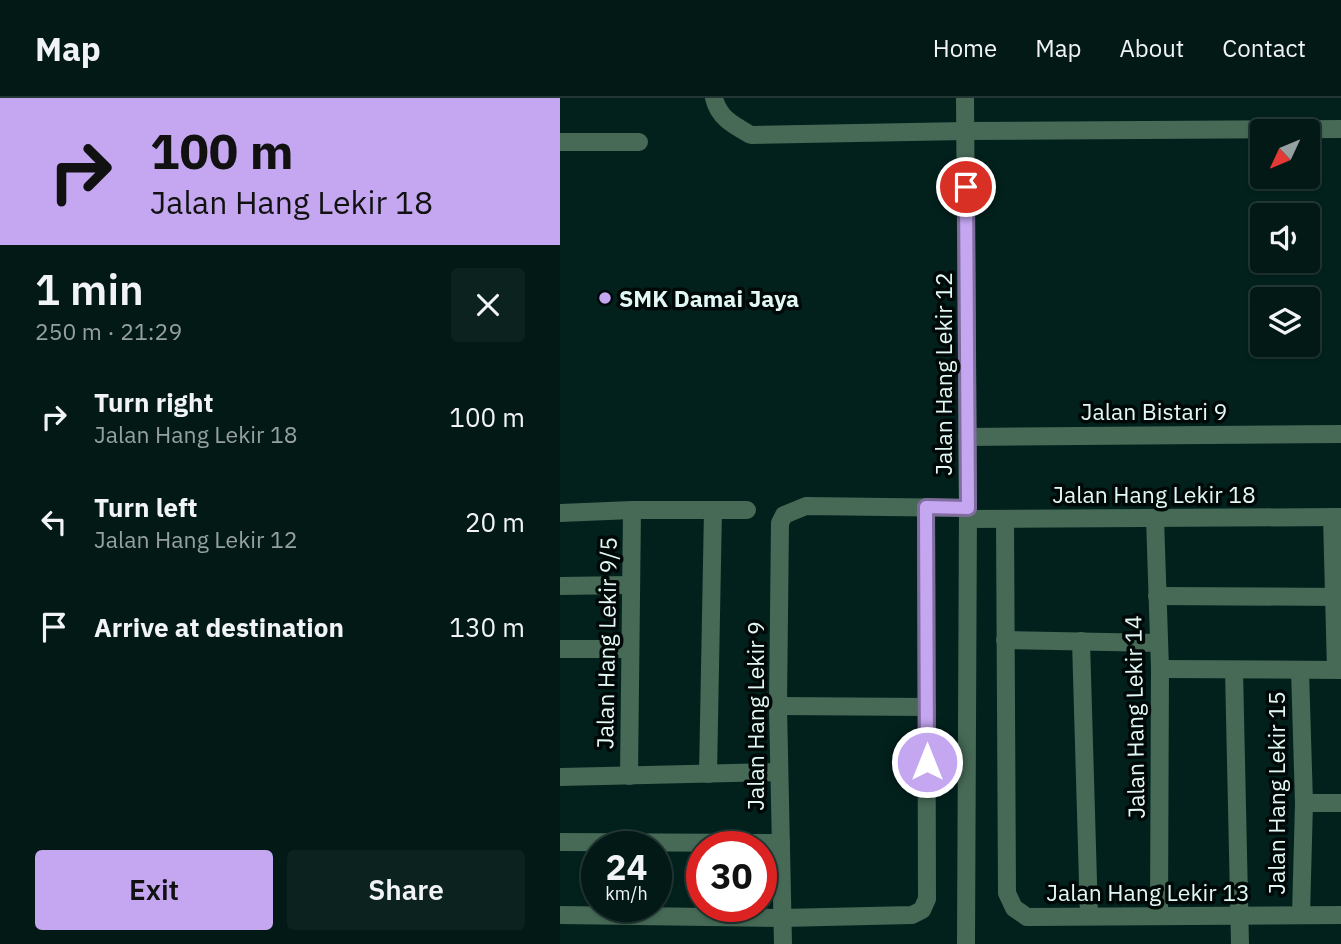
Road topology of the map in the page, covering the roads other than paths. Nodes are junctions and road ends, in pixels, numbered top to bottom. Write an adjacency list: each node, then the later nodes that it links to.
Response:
1 (713, 98): 4 (street)
2 (965, 98): 4 (street, Jalan Hang Lekir 12)
3 (1341, 129): 4 (street)
4 (965, 131): 8 (street, Jalan Hang Lekir 12)
5 (560, 142): 6 (street)
6 (639, 142)
7 (1341, 434): 8 (street, Jalan Bistari 9)
8 (967, 437): 14 (street, Jalan Hang Lekir 12)
9 (926, 507): 14 (street, Jalan Hang Lekir 18); 15 (street, Jalan Hang Lekir 18); 33 (street)
10 (632, 510): 11 (street); 13 (street); 19 (street, Jalan Hang Lekir 9/5)
11 (713, 510): 12 (street); 35 (street)
12 (747, 510)
13 (560, 513)
14 (968, 513): 18 (street, Jalan Hang Lekir 18); 50 (street, Jalan Hang Lekir 12)
15 (784, 515): 32 (street, Jalan Hang Lekir 9)
16 (1337, 517): 17 (street, Jalan Hang Lekir 18); 22 (street)
17 (1155, 518): 18 (street, Jalan Hang Lekir 18); 21 (street, Jalan Hang Lekir 14)
18 (1005, 519): 23 (street, Jalan Hang Lekir 13)
19 (631, 585): 20 (street); 27 (street, Jalan Hang Lekir 9/5)
20 (560, 586)
21 (1157, 596): 22 (street); 25 (street, Jalan Hang Lekir 14)
22 (1338, 597): 31 (street)
23 (1005, 640): 24 (street); 46 (street, Jalan Hang Lekir 13)
24 (1081, 641): 25 (street); 46 (street)
25 (1159, 643): 28 (street, Jalan Hang Lekir 14)
26 (560, 649): 27 (street)
27 (630, 649): 36 (street, Jalan Hang Lekir 9/5)
28 (1160, 669): 29 (street); 47 (street, Jalan Hang Lekir 14)
29 (1234, 670): 30 (street); 43 (street)
30 (1300, 670): 31 (street); 38 (street, Jalan Hang Lekir 15)
31 (1339, 670)
32 (778, 706): 33 (street); 34 (street, Jalan Hang Lekir 9)
33 (928, 707): 48 (street)
34 (779, 772): 35 (street); 41 (street, Jalan Hang Lekir 9)
35 (708, 774): 36 (street)
36 (629, 776): 37 (street)
37 (560, 777)
38 (1304, 803): 39 (street); 44 (street, Jalan Hang Lekir 15)
39 (1341, 803)
40 (560, 842): 41 (street)
41 (780, 843): 48 (street, Jalan Hang Lekir 9)
42 (560, 915): 48 (street)
43 (1239, 915): 44 (street, Jalan Hang Lekir 13); 47 (street, Jalan Hang Lekir 13); 51 (street)
44 (1301, 915): 45 (street, Jalan Hang Lekir 13)
45 (1341, 915)
46 (1088, 916): 47 (street, Jalan Hang Lekir 13)
47 (1159, 916)
48 (782, 918): 49 (street, Jalan Hang Lekir 9)
49 (783, 944)
50 (966, 944)
51 (1240, 944)

